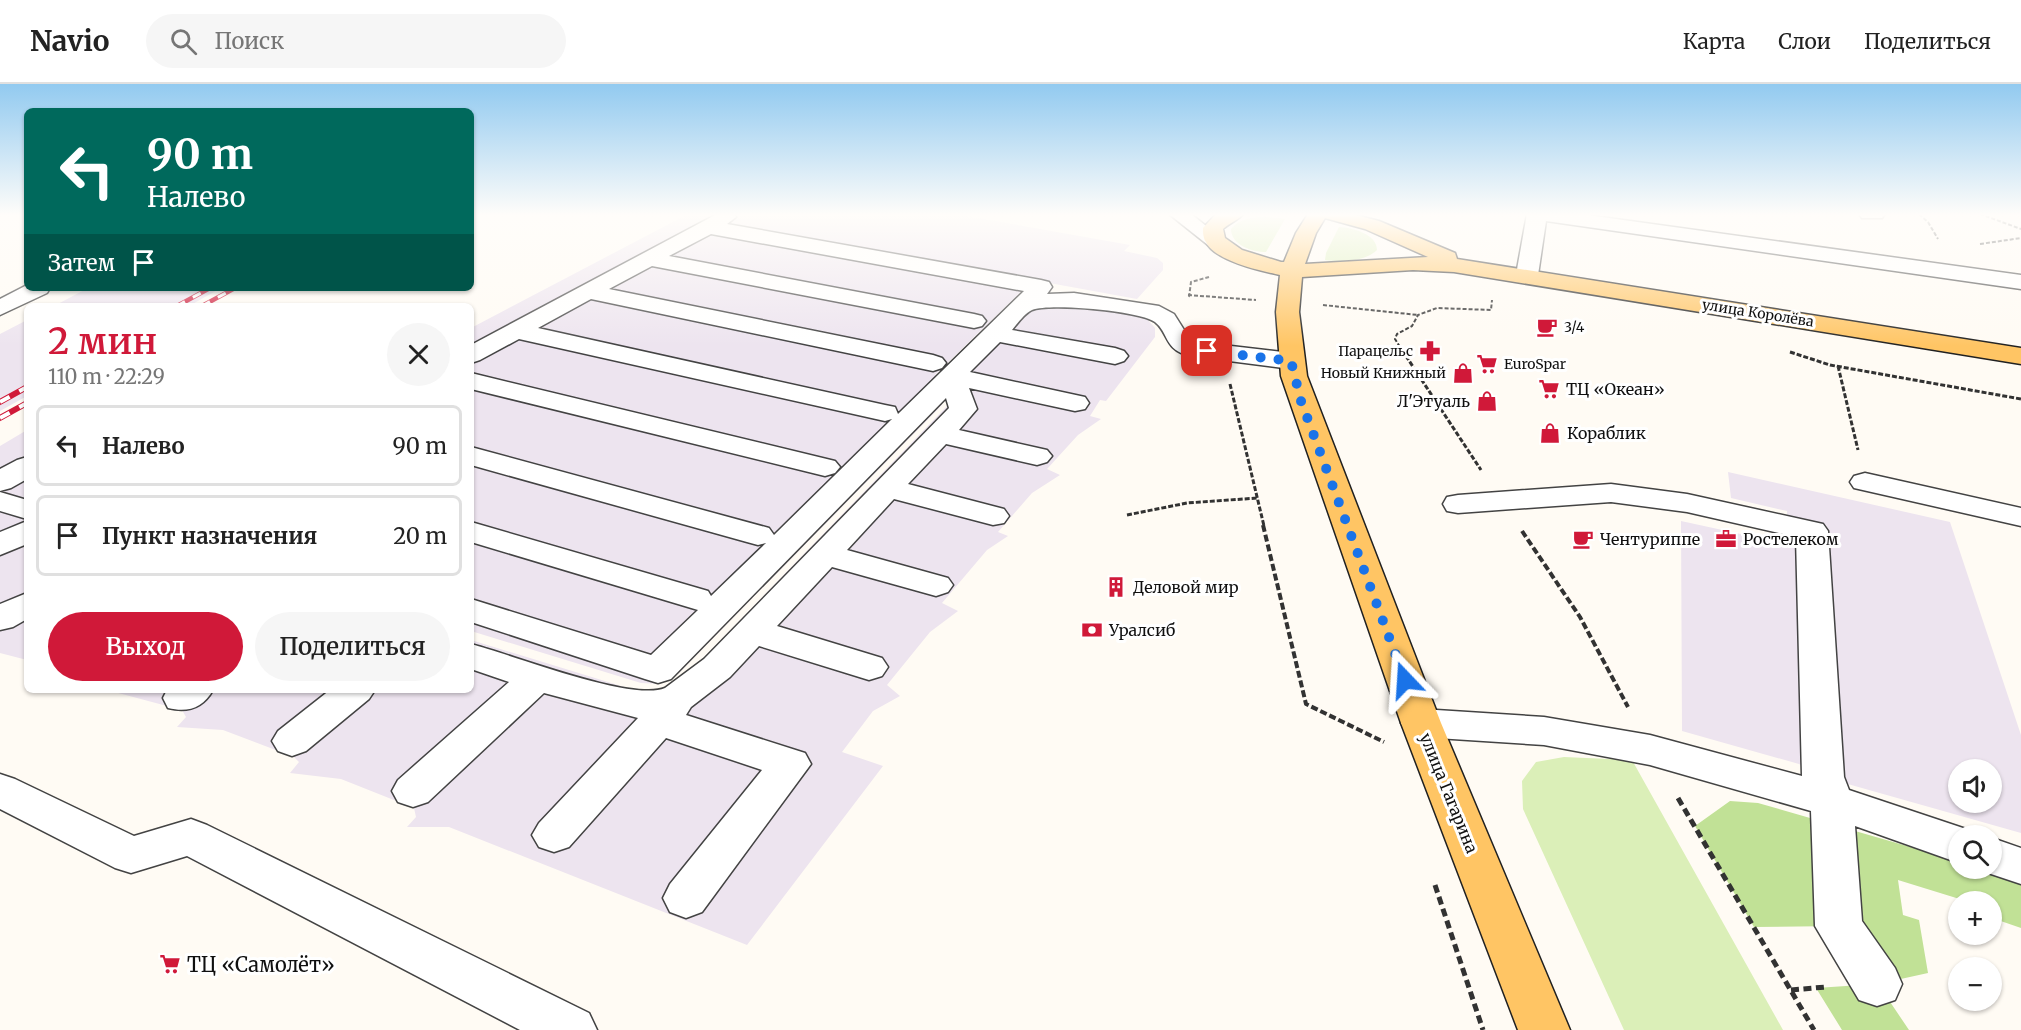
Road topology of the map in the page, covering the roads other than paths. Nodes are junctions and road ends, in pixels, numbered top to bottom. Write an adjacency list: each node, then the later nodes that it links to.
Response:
1 (652, 258): 9 (street)
2 (881, 258): 17 (street)
3 (1244, 258): 11 (main road)
4 (1296, 258): 11 (main road, улица Гагарина)
5 (1389, 258): 10 (main road)
6 (1446, 258): 12 (main road)
7 (1530, 258): 13 (street)
8 (1860, 258): 14 (street)
9 (649, 260): 16 (street); 19 (street)
10 (1369, 268): 11 (main road); 12 (main road)
11 (1293, 269): 24 (main road, улица Гагарина)
12 (1495, 270): 13 (main road, улица Королёва)
13 (1527, 275): 23 (main road, улица Королёва)
14 (2021, 282)
15 (33, 291): 18 (street)
16 (588, 292): 20 (street); 25 (street)
17 (1023, 305): 19 (street); 24 (street)
18 (0, 308)
19 (984, 327): 22 (street); 25 (street)
20 (517, 331): 21 (street); 28 (street)
21 (474, 354)
22 (1115, 356)
23 (2021, 356)
24 (1291, 361): 58 (main road, улица Гагарина)
25 (943, 370): 27 (street); 29 (street); 50 (street)
26 (474, 382): 33 (street)
27 (1075, 403)
28 (885, 413)
29 (939, 434): 30 (street); 36 (street)
30 (1037, 456)
31 (474, 457): 44 (street)
32 (24, 467): 34 (street)
33 (825, 467)
34 (0, 482)
35 (1865, 482): 41 (street)
36 (887, 488): 40 (street); 46 (street)
37 (0, 501): 39 (street)
38 (1458, 504): 62 (street)
39 (24, 509)
40 (993, 516)
41 (2021, 517)
42 (24, 533): 45 (street)
43 (474, 533): 48 (street)
44 (758, 536)
45 (0, 545)
46 (824, 554): 47 (street); 52 (street)
47 (936, 585)
48 (696, 599)
49 (24, 606): 51 (street)
50 (474, 611)
51 (0, 619)
52 (752, 631): 54 (street); 57 (street)
53 (474, 657): 55 (street)
54 (868, 667)
55 (537, 678): 57 (street); 61 (street)
56 (352, 693): 59 (street)
57 (670, 709): 63 (street); 67 (street)
58 (1406, 734): 62 (street); 70 (main road, улица Гагарина)
59 (292, 741)
60 (0, 790): 69 (street)
61 (413, 791)
62 (1832, 801): 64 (street); 68 (street)
63 (554, 835)
64 (1948, 841)
65 (2002, 859): 66 (street)
66 (2021, 866)
67 (686, 898)
68 (1877, 984)
69 (571, 1030)
70 (1544, 1030)

